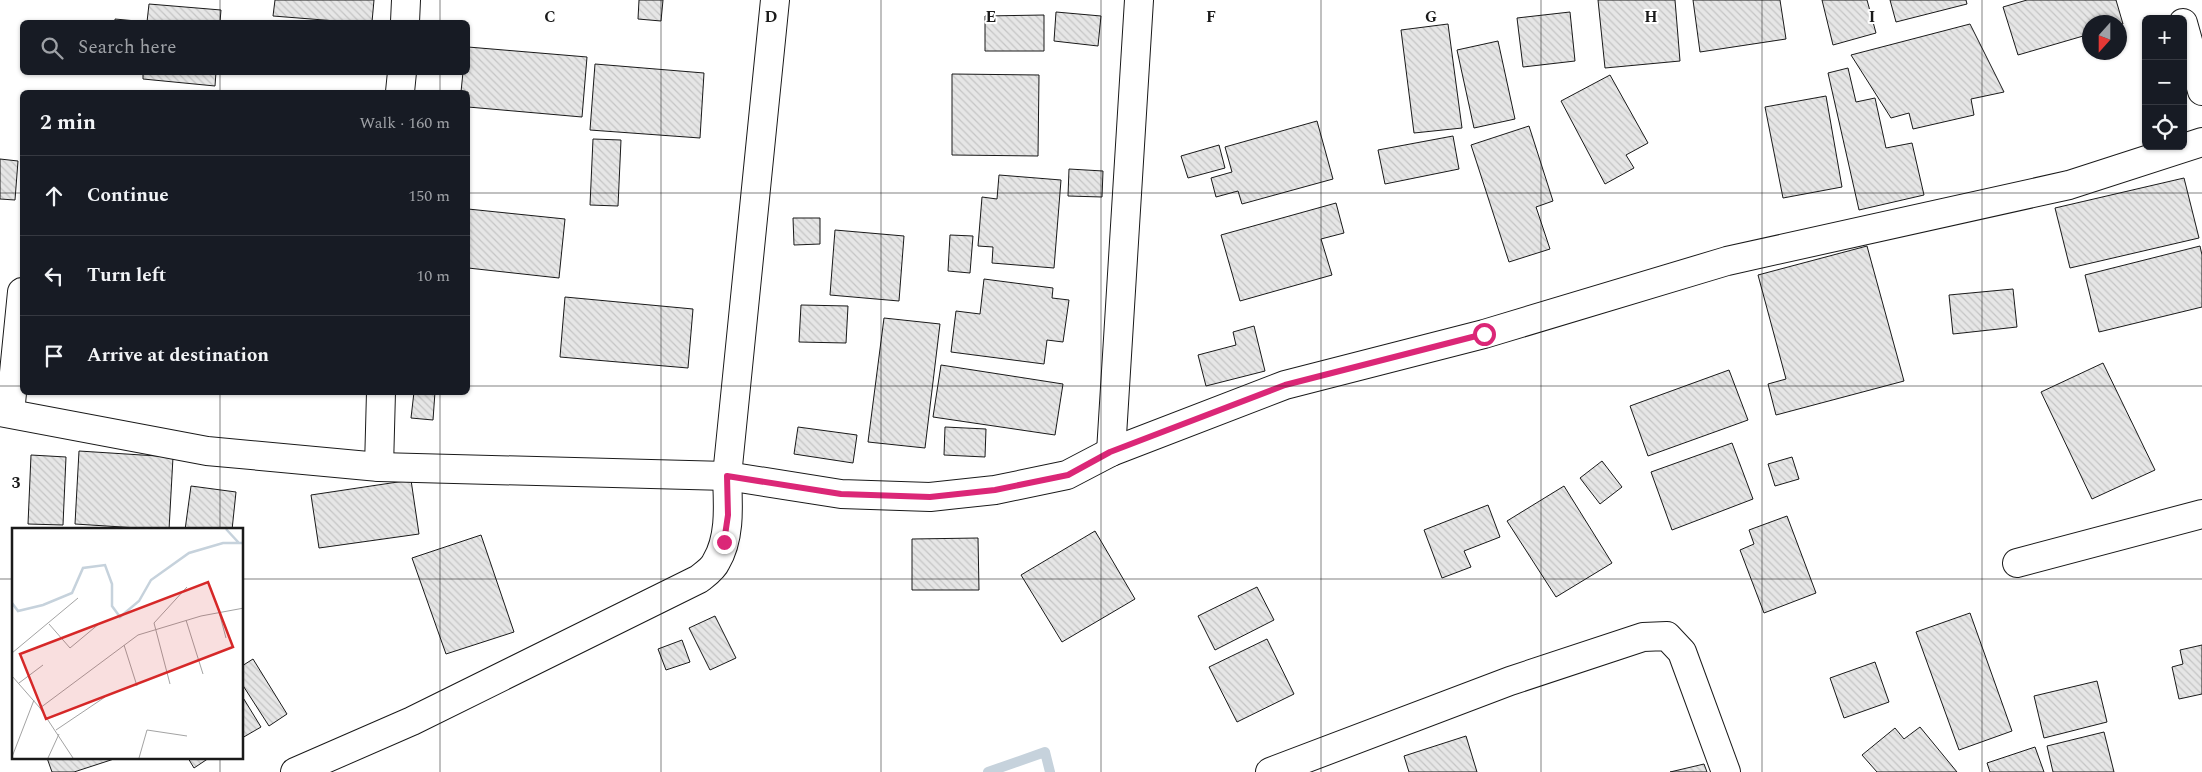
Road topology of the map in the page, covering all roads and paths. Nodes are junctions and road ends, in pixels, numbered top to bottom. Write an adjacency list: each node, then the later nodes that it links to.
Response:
1 (406, 0): 6 (street)
2 (775, 0): 17 (street)
3 (1139, 0): 15 (street)
4 (2177, 0): 5 (street)
5 (2181, 15)
6 (405, 20)
7 (2187, 37): 10 (street)
8 (402, 75): 9 (street)
9 (400, 90)
10 (2202, 91)
11 (2202, 142): 15 (street)
12 (20, 306): 14 (street)
13 (381, 395): 16 (street)
14 (5, 412): 16 (street)
15 (1110, 452): 17 (street)
16 (379, 467): 17 (street)
17 (727, 476): 20 (street)
18 (2202, 514): 19 (street)
19 (2017, 564)
20 (296, 772)
21 (1270, 772): 22 (street)
22 (1726, 772)

